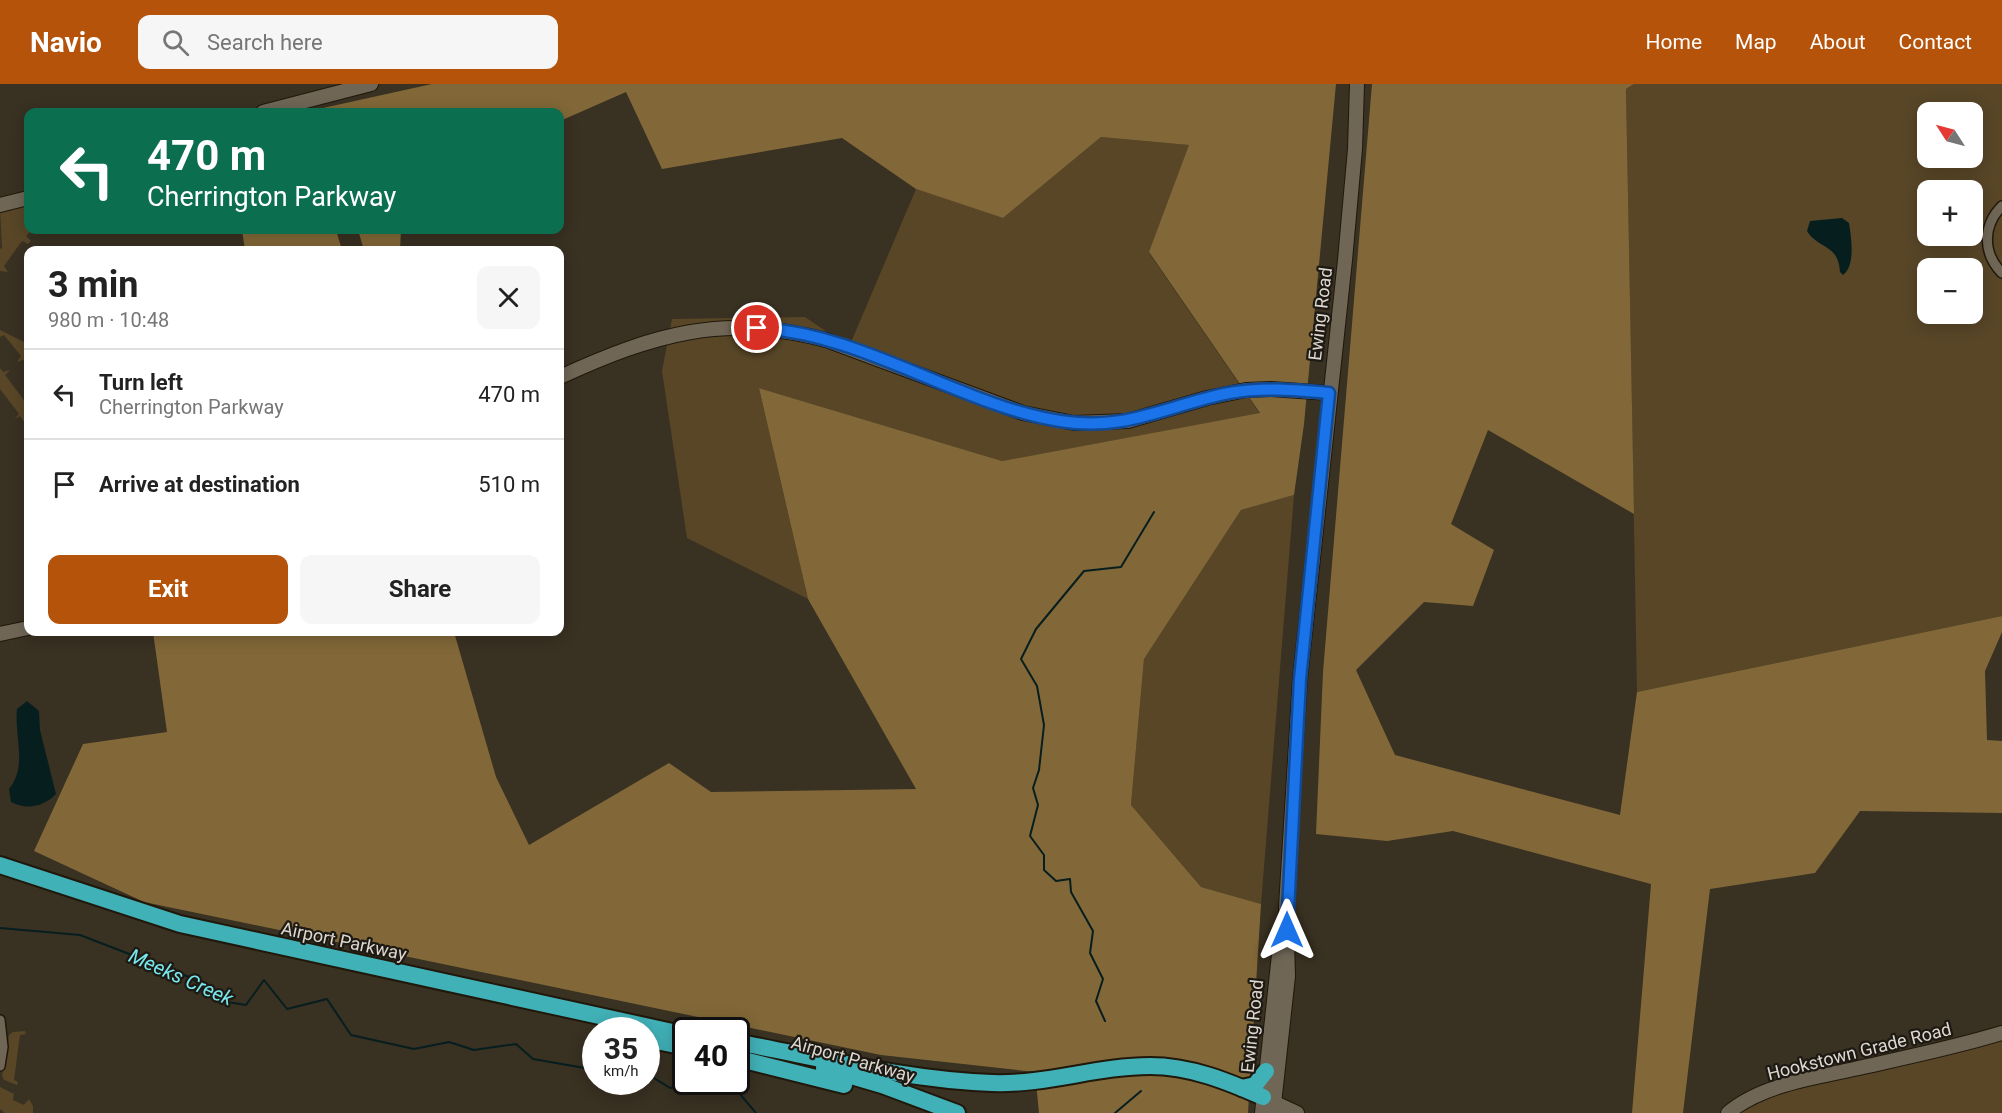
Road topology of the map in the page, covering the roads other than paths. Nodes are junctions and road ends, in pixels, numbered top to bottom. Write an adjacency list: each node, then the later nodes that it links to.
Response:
1 (371, 84): 3 (street)
2 (1357, 84): 9 (street, Ewing Road)
3 (278, 108)
4 (24, 199): 5 (street)
5 (0, 205)
6 (2002, 206): 7 (street)
7 (2002, 273)
8 (564, 375): 9 (street)
9 (1329, 393): 14 (street, Ewing Road)
10 (24, 629): 11 (street)
11 (0, 633)
12 (0, 864): 18 (highway, Airport Parkway)
13 (0, 876): 16 (highway, Airport Parkway)
14 (1286, 907): 23 (street, Ewing Road); 25 (street, Ewing Road)
15 (0, 1020): 22 (street)
16 (582, 1024)
17 (2002, 1033): 29 (street, Hookstown Grade Road)
18 (672, 1035)
19 (750, 1045): 24 (highway)
20 (750, 1051): 27 (highway, Airport Parkway)
21 (750, 1062): 26 (highway, Airport Parkway)
22 (0, 1066)
23 (1266, 1071): 24 (highway); 25 (street, Ewing Road)
24 (1242, 1088): 25 (highway)
25 (1268, 1106): 28 (street)
26 (927, 1113)
27 (957, 1113)
28 (1297, 1113)
29 (1728, 1113)

